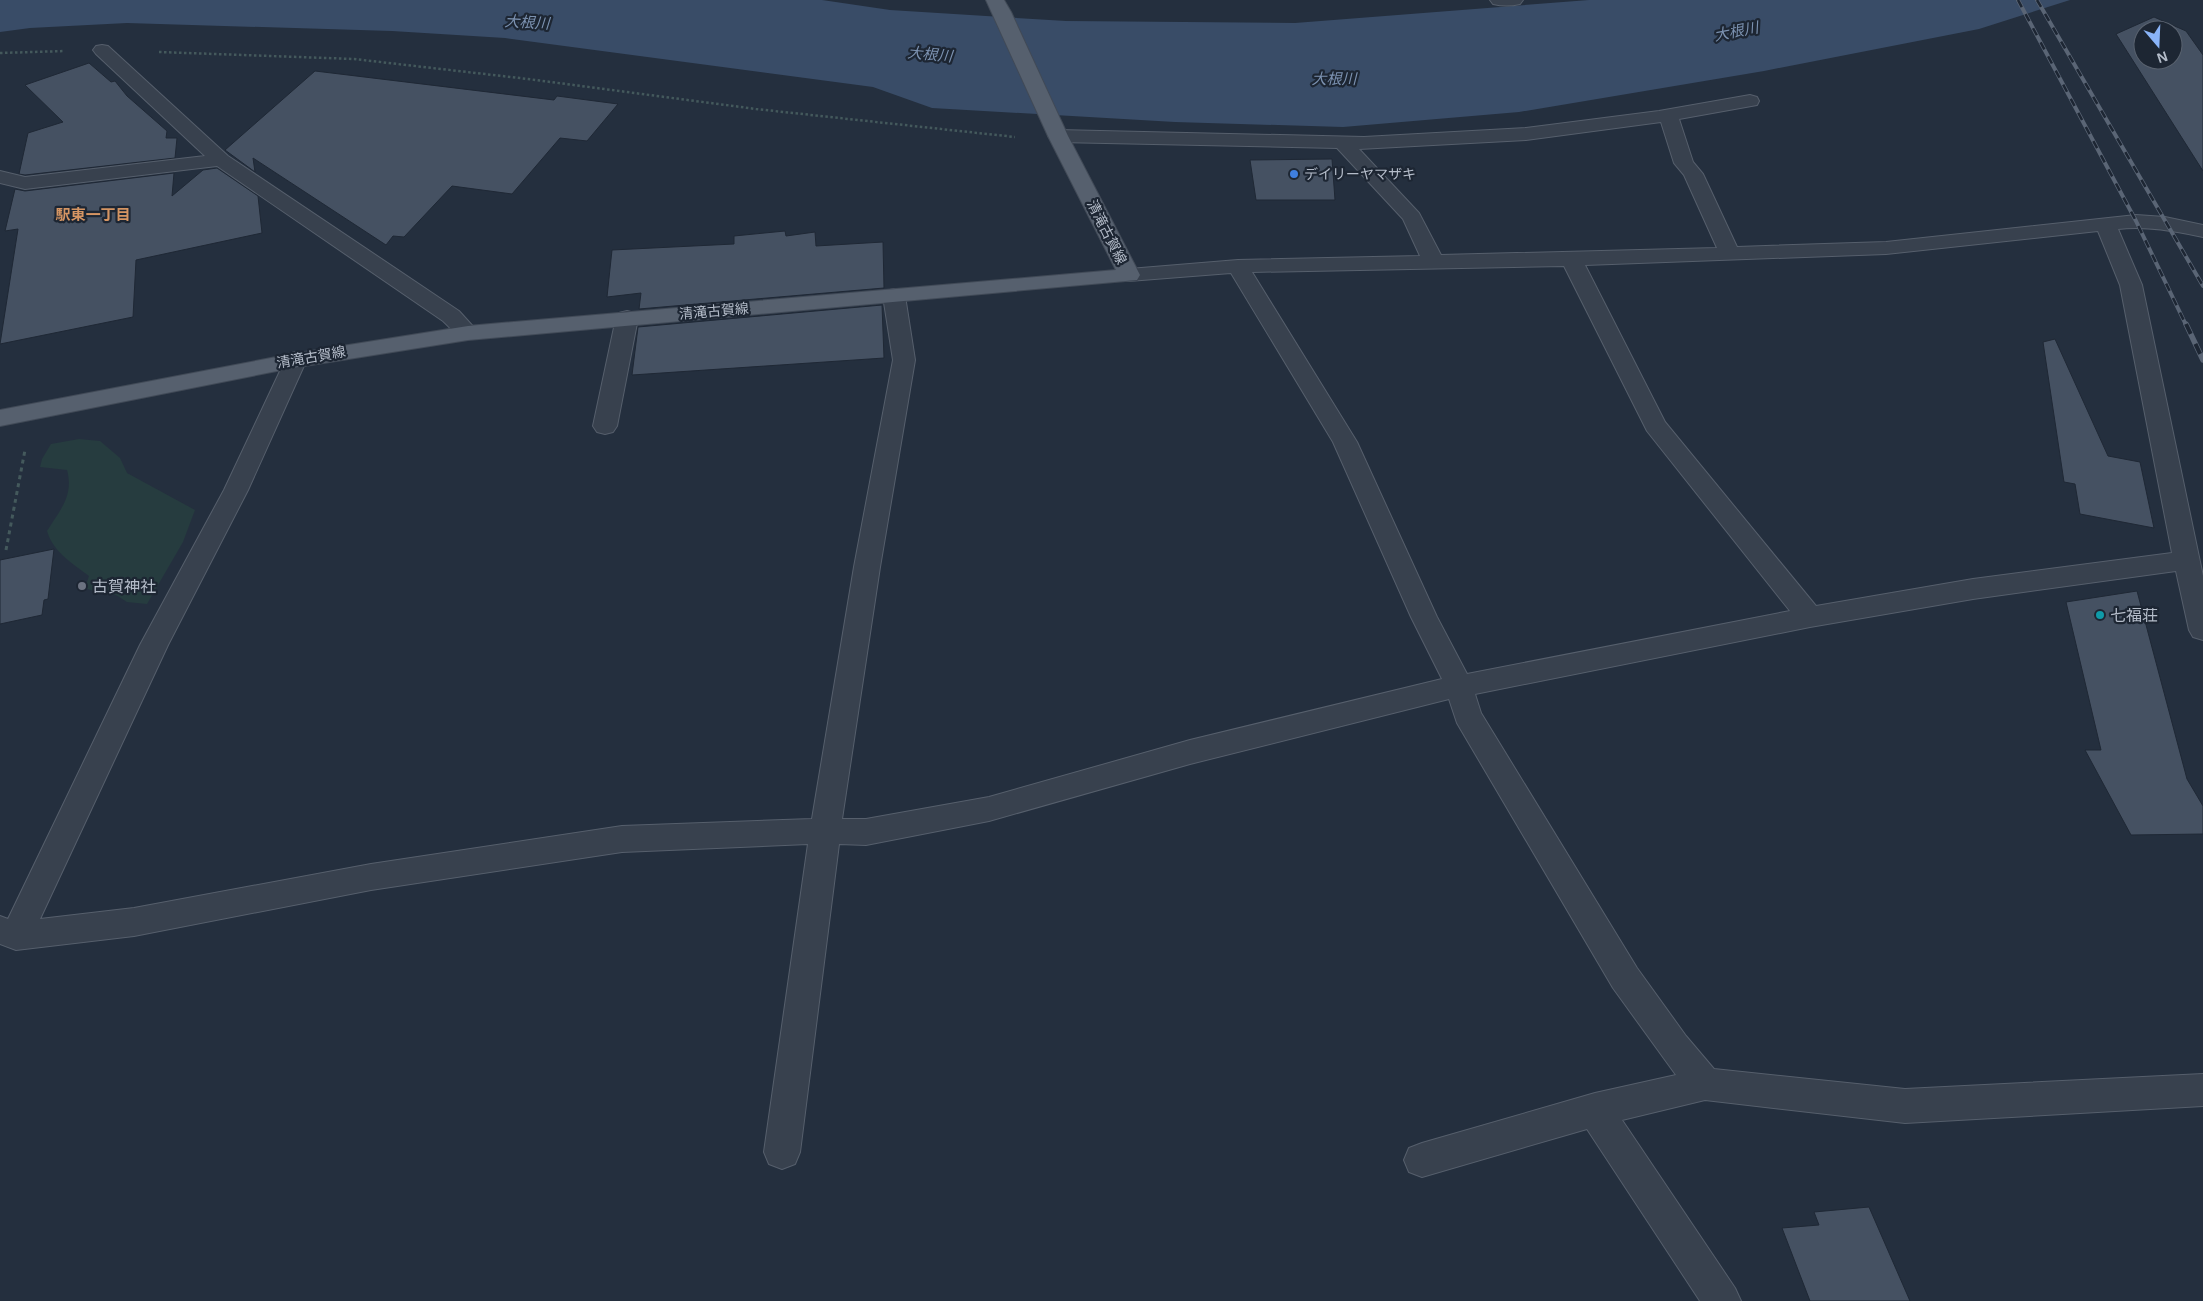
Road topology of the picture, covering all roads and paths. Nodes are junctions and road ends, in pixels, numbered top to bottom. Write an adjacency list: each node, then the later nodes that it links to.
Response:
1 (1499, 0): 2 (street)
2 (1514, 0)
3 (999, 6): 8 (main road, 清滝古賀線)
4 (102, 50): 5 (path); 8 (path); 10 (street)
5 (0, 54)
6 (1750, 101): 7 (street)
7 (1668, 116): 9 (street); 14 (street)
8 (1058, 136): 9 (street); 18 (main road, 清滝古賀線)
9 (1343, 143): 16 (street)
10 (221, 160): 11 (street); 21 (street)
11 (0, 177)
12 (2106, 223): 13 (street); 14 (street); 27 (street)
13 (2203, 231)
14 (1730, 254): 15 (street)
15 (1571, 259): 16 (street); 28 (street)
16 (1433, 262): 17 (street)
17 (1238, 266): 18 (street); 30 (street)
18 (1129, 275): 19 (main road, 清滝古賀線)
19 (894, 296): 20 (main road, 清滝古賀線); 31 (street)
20 (627, 318): 21 (main road, 清滝古賀線); 24 (street)
21 (468, 333): 22 (main road, 清滝古賀線)
22 (296, 359): 23 (main road, 清滝古賀線); 32 (street)
23 (0, 418)
24 (605, 426)
25 (27, 441): 26 (path)
26 (6, 550)
27 (2186, 560): 28 (street); 29 (street)
28 (1810, 617): 30 (street)
29 (2203, 630)
30 (1459, 686): 31 (street); 33 (street)
31 (825, 831): 32 (street); 36 (street)
32 (8, 933)
33 (1705, 1084): 34 (street); 35 (street)
34 (2203, 1090)
35 (1595, 1110): 37 (street); 38 (street)
36 (782, 1152)
37 (1422, 1160)
38 (1722, 1301)

